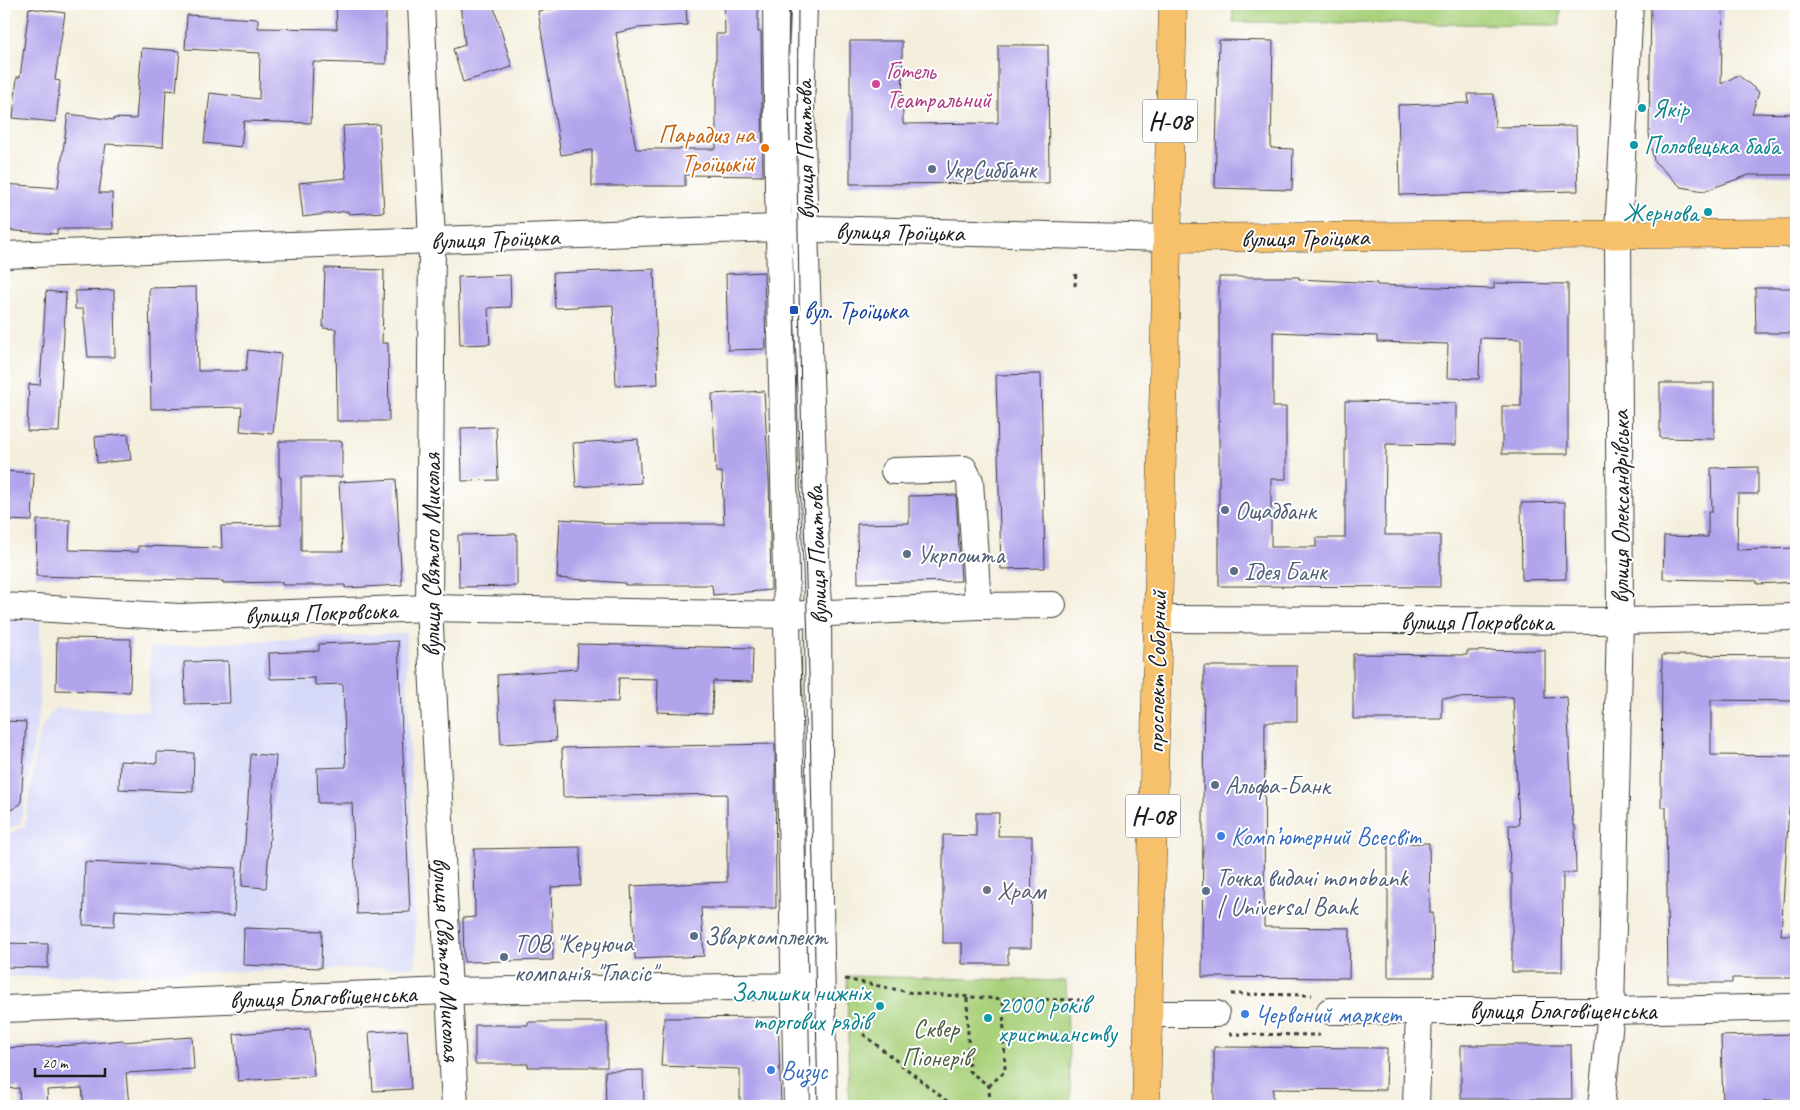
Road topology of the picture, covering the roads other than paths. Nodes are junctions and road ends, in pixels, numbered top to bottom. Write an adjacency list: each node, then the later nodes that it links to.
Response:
1 (421, 4): 11 (street, вулиця Святого Миколая)
2 (776, 4): 7 (street, вулиця Поштова)
3 (804, 4): 7 (street, вулиця Поштова)
4 (1164, 4): 10 (main road, проспект Соборний / Н-08)
5 (1173, 4): 10 (main road, проспект Соборний / Н-08)
6 (1630, 4): 9 (street, вулиця Олександрівська)
7 (792, 228): 10 (street, вулиця Троїцька); 11 (street, вулиця Троїцька); 18 (street, вулиця Поштова); 19 (street, вулиця Поштова)
8 (1796, 233): 9 (main road, вулиця Троїцька)
9 (1618, 234): 10 (main road, вулиця Троїцька); 22 (street, вулиця Олександрівська)
10 (1167, 238): 21 (main road, проспект Соборний / Н-08)
11 (432, 240): 12 (street, вулиця Троїцька); 17 (street, вулиця Святого Миколая)
12 (4, 255)
13 (894, 471): 15 (street)
14 (4, 606): 17 (street, вулиця Покровська)
15 (978, 606): 16 (street, вулиця Покровська); 18 (street, вулиця Покровська)
16 (1053, 606)
17 (428, 608): 19 (street, вулиця Покровська); 25 (street, вулиця Святого Миколая)
18 (818, 612): 19 (street, вулиця Покровська); 23 (street, вулиця Поштова)
19 (787, 615): 24 (street, вулиця Поштова)
20 (1796, 617): 22 (street, вулиця Покровська)
21 (1158, 619): 22 (street, вулиця Покровська); 31 (main road, проспект Соборний / Н-08)
22 (1620, 622): 28 (street, вулиця Олександрівська)
23 (822, 980): 24 (street, вулиця Благовіщенська); 35 (street, вулиця Поштова)
24 (794, 987): 25 (street, вулиця Благовіщенська); 34 (street, вулиця Поштова)
25 (448, 990): 27 (street, вулиця Благовіщенська); 33 (street, вулиця Святого Миколая)
26 (1796, 1007): 28 (street, вулиця Благовіщенська)
27 (4, 1009)
28 (1611, 1010): 30 (street, вулиця Благовіщенська); 38 (street, вулиця Олександрівська)
29 (1330, 1011): 30 (street, вулиця Благовіщенська)
30 (1420, 1011): 37 (street)
31 (1148, 1014): 32 (street); 36 (main road, проспект Соборний / Н-08)
32 (1223, 1014)
33 (455, 1106)
34 (797, 1106)
35 (824, 1106)
36 (1146, 1106)
37 (1416, 1106)
38 (1600, 1106)

